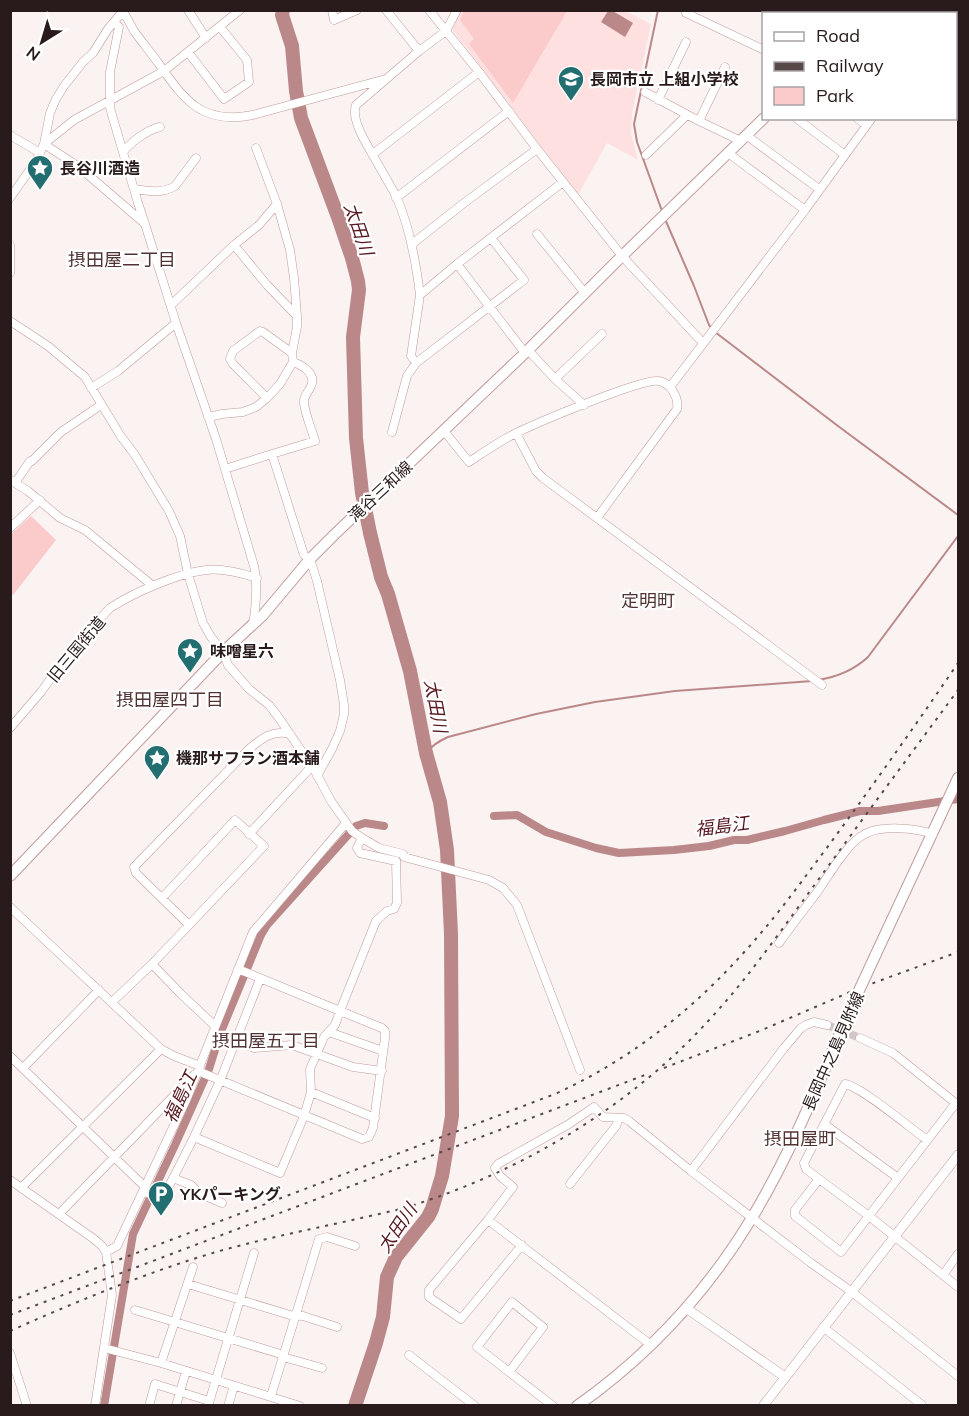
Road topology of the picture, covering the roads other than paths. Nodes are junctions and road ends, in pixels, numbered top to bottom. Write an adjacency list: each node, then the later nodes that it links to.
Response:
1 (188, 10): 13 (street)
2 (240, 10): 11 (street)
3 (332, 10): 4 (street)
4 (357, 10)
5 (386, 10): 16 (street)
6 (429, 10): 12 (street)
7 (457, 10): 12 (street)
8 (687, 10): 15 (street)
9 (124, 11): 10 (street); 19 (street)
10 (114, 22): 23 (street); 34 (street)
11 (220, 27): 13 (street); 17 (street)
12 (446, 31): 16 (street); 20 (street)
13 (206, 38): 17 (street)
14 (686, 42): 24 (street)
15 (762, 49)
16 (419, 51): 21 (street)
17 (188, 52): 19 (street)
18 (725, 67): 29 (street)
19 (164, 71): 21 (street); 23 (street)
20 (479, 72): 25 (street); 40 (street)
21 (387, 79): 40 (street)
22 (645, 92): 24 (street)
23 (111, 99): 34 (street); 37 (street)
24 (658, 100): 26 (street)
25 (509, 111): 36 (street); 48 (street)
26 (687, 115): 29 (street); 41 (street)
27 (762, 120): 33 (main road, 滝谷三和線)
28 (799, 120): 42 (street)
29 (699, 121): 33 (street)
30 (869, 122): 42 (street)
31 (160, 127): 37 (street)
32 (10, 135): 38 (street)
33 (744, 138): 39 (main road, 滝谷三和線); 46 (street)
34 (44, 144): 38 (street); 51 (street)
35 (256, 148): 49 (street)
36 (537, 149): 44 (street); 54 (street)
37 (123, 152): 45 (street)
38 (40, 153): 47 (street)
39 (728, 153): 50 (street); 57 (main road, 滝谷三和線)
40 (373, 154): 48 (street)
41 (646, 155)
42 (845, 155): 46 (street)
43 (196, 158): 45 (street)
44 (563, 182): 53 (street); 57 (street)
45 (134, 189): 51 (street)
46 (819, 189): 50 (street)
47 (10, 198)
48 (396, 198): 54 (street)
49 (277, 204): 56 (street); 64 (street)
50 (805, 210): 68 (street)
51 (146, 224): 62 (street)
52 (537, 234): 60 (street)
53 (491, 238): 58 (street); 63 (street)
54 (412, 244): 61 (street)
55 (10, 245): 59 (street)
56 (234, 245): 62 (street); 64 (street)
57 (622, 256): 60 (main road, 滝谷三和線); 68 (street)
58 (457, 264): 61 (street); 63 (street)
59 (10, 273)
60 (585, 293): 69 (main road, 滝谷三和線)
61 (420, 295): 72 (street)
62 (171, 305): 66 (street)
63 (490, 307): 69 (street); 72 (street)
64 (297, 316): 70 (street)
65 (10, 321): 75 (street)
66 (176, 323): 75 (street); 79 (street)
67 (602, 334): 73 (street)
68 (703, 343): 74 (street)
69 (526, 352): 73 (street); 80 (main road, 滝谷三和線)
70 (292, 353): 71 (street); 76 (street)
71 (293, 362): 76 (street); 83 (street)
72 (416, 363): 81 (street)
73 (555, 379): 78 (street)
74 (670, 387): 78 (street); 87 (street)
75 (91, 388): 77 (street)
76 (267, 398): 79 (street)
77 (101, 405): 85 (street); 90 (street)
78 (584, 405): 82 (street)
79 (208, 417): 84 (street)
80 (444, 430): 82 (street); 89 (main road, 滝谷三和線)
81 (392, 432)
82 (516, 433): 87 (street)
83 (272, 454): 84 (street); 89 (street)
84 (225, 470): 91 (street)
85 (13, 481): 86 (street)
86 (40, 500): 88 (street); 92 (street)
87 (597, 518): 95 (street)
88 (10, 528)
89 (310, 559): 93 (main road, 滝谷三和線); 99 (street)
90 (188, 574): 91 (street, 旧三国街道); 92 (street, 旧三国街道); 94 (street)
91 (256, 578): 93 (street)
92 (153, 586): 96 (street, 旧三国街道)
93 (252, 626): 94 (main road, 滝谷三和線)
94 (223, 652): 97 (street); 105 (main road, 滝谷三和線)
95 (822, 685)
96 (10, 728)
97 (290, 734): 98 (street); 106 (street)
98 (312, 766): 99 (street); 103 (street)
99 (317, 776): 101 (street)
100 (956, 783): 102 (main road, 長岡中之島見附線)
101 (347, 825): 104 (street); 111 (street)
102 (935, 828): 109 (street); 152 (main road, 長岡中之島見附線, bridge)
103 (249, 834): 106 (street); 108 (street)
104 (359, 837): 115 (street); 127 (street)
105 (10, 876)
106 (162, 898): 108 (street)
107 (10, 907): 113 (street)
108 (189, 925): 110 (street)
109 (779, 943)
110 (152, 964): 114 (street); 117 (street)
111 (240, 970): 112 (street); 117 (street)
112 (260, 979): 115 (street); 120 (street)
113 (99, 990): 114 (street); 125 (street)
114 (112, 1002): 121 (street)
115 (340, 1011): 118 (street); 122 (street)
116 (828, 1025): 141 (street)
117 (215, 1026): 126 (street)
118 (329, 1032): 122 (street); 123 (street)
119 (860, 1038): 131 (street)
120 (235, 1040): 123 (street); 129 (street)
121 (161, 1049): 126 (street); 136 (street)
122 (383, 1051): 128 (street)
123 (317, 1054): 128 (street); 130 (street)
124 (10, 1056): 125 (street)
125 (23, 1068): 136 (street)
126 (199, 1070): 129 (street); 140 (street); 148 (street)
127 (580, 1070)
128 (382, 1071): 133 (street)
129 (218, 1080): 132 (street); 137 (street)
130 (311, 1092): 132 (street); 133 (street)
131 (957, 1104): 138 (street)
132 (304, 1116): 133 (street); 137 (street)
133 (375, 1118)
134 (619, 1118): 141 (street); 146 (street); 153 (street)
135 (824, 1125): 138 (street); 143 (street); 144 (street)
136 (84, 1127): 140 (street); 147 (street)
137 (194, 1137): 142 (street)
138 (927, 1140): 144 (street)
139 (958, 1155): 154 (street)
140 (115, 1157): 148 (street); 150 (street)
141 (691, 1171): 152 (street)
142 (173, 1178): 148 (street); 149 (street)
143 (819, 1179): 151 (street); 151 (street)
144 (898, 1179): 151 (street)
145 (10, 1180): 147 (street)
146 (570, 1184)
147 (21, 1188): 150 (street)
148 (145, 1190): 157 (street)
149 (222, 1203)
150 (59, 1214): 157 (street)
151 (869, 1216): 154 (street)
152 (752, 1218): 164 (street); 166 (main road, 長岡中之島見附線)
153 (488, 1220): 155 (street); 155 (street)
154 (895, 1238): 161 (street); 164 (street)
155 (522, 1245): 173 (street)
156 (355, 1246): 168 (street)
157 (106, 1252): 174 (street)
158 (254, 1253): 165 (street)
159 (958, 1254): 161 (street)
160 (194, 1267): 162 (street)
161 (943, 1275): 163 (street)
162 (188, 1284): 165 (street); 169 (street)
163 (958, 1287)
164 (852, 1292): 171 (street); 183 (street)
165 (239, 1300): 168 (street); 172 (street)
166 (686, 1308): 173 (main road, 長岡中之島見附線); 182 (street)
167 (135, 1310): 169 (street)
168 (296, 1315): 170 (street); 177 (street)
169 (175, 1322): 172 (street); 178 (street)
170 (337, 1327)
171 (824, 1327): 182 (street); 199 (street)
172 (228, 1338): 177 (street); 184 (street)
173 (651, 1345): 197 (main road, 長岡中之島見附線)
174 (106, 1348): 178 (street); 190 (street)
175 (10, 1353): 189 (street)
176 (409, 1355): 195 (street)
177 (284, 1356): 179 (street); 187 (street)
178 (161, 1363): 180 (street)
179 (322, 1368)
180 (186, 1371): 184 (street); 186 (street)
181 (509, 1372): 181 (street); 196 (street)
182 (785, 1377): 198 (street)
183 (958, 1377)
184 (216, 1380): 185 (street); 188 (street)
185 (234, 1386): 187 (street); 193 (street)
186 (180, 1392): 188 (street); 191 (street); 192 (street)
187 (272, 1396): 194 (street)
188 (209, 1403)
189 (27, 1406)
190 (95, 1406)
191 (149, 1406)
192 (176, 1406)
193 (228, 1406)
194 (300, 1406)
195 (475, 1406)
196 (553, 1406)
197 (577, 1406)
198 (763, 1406)
199 (922, 1406)

